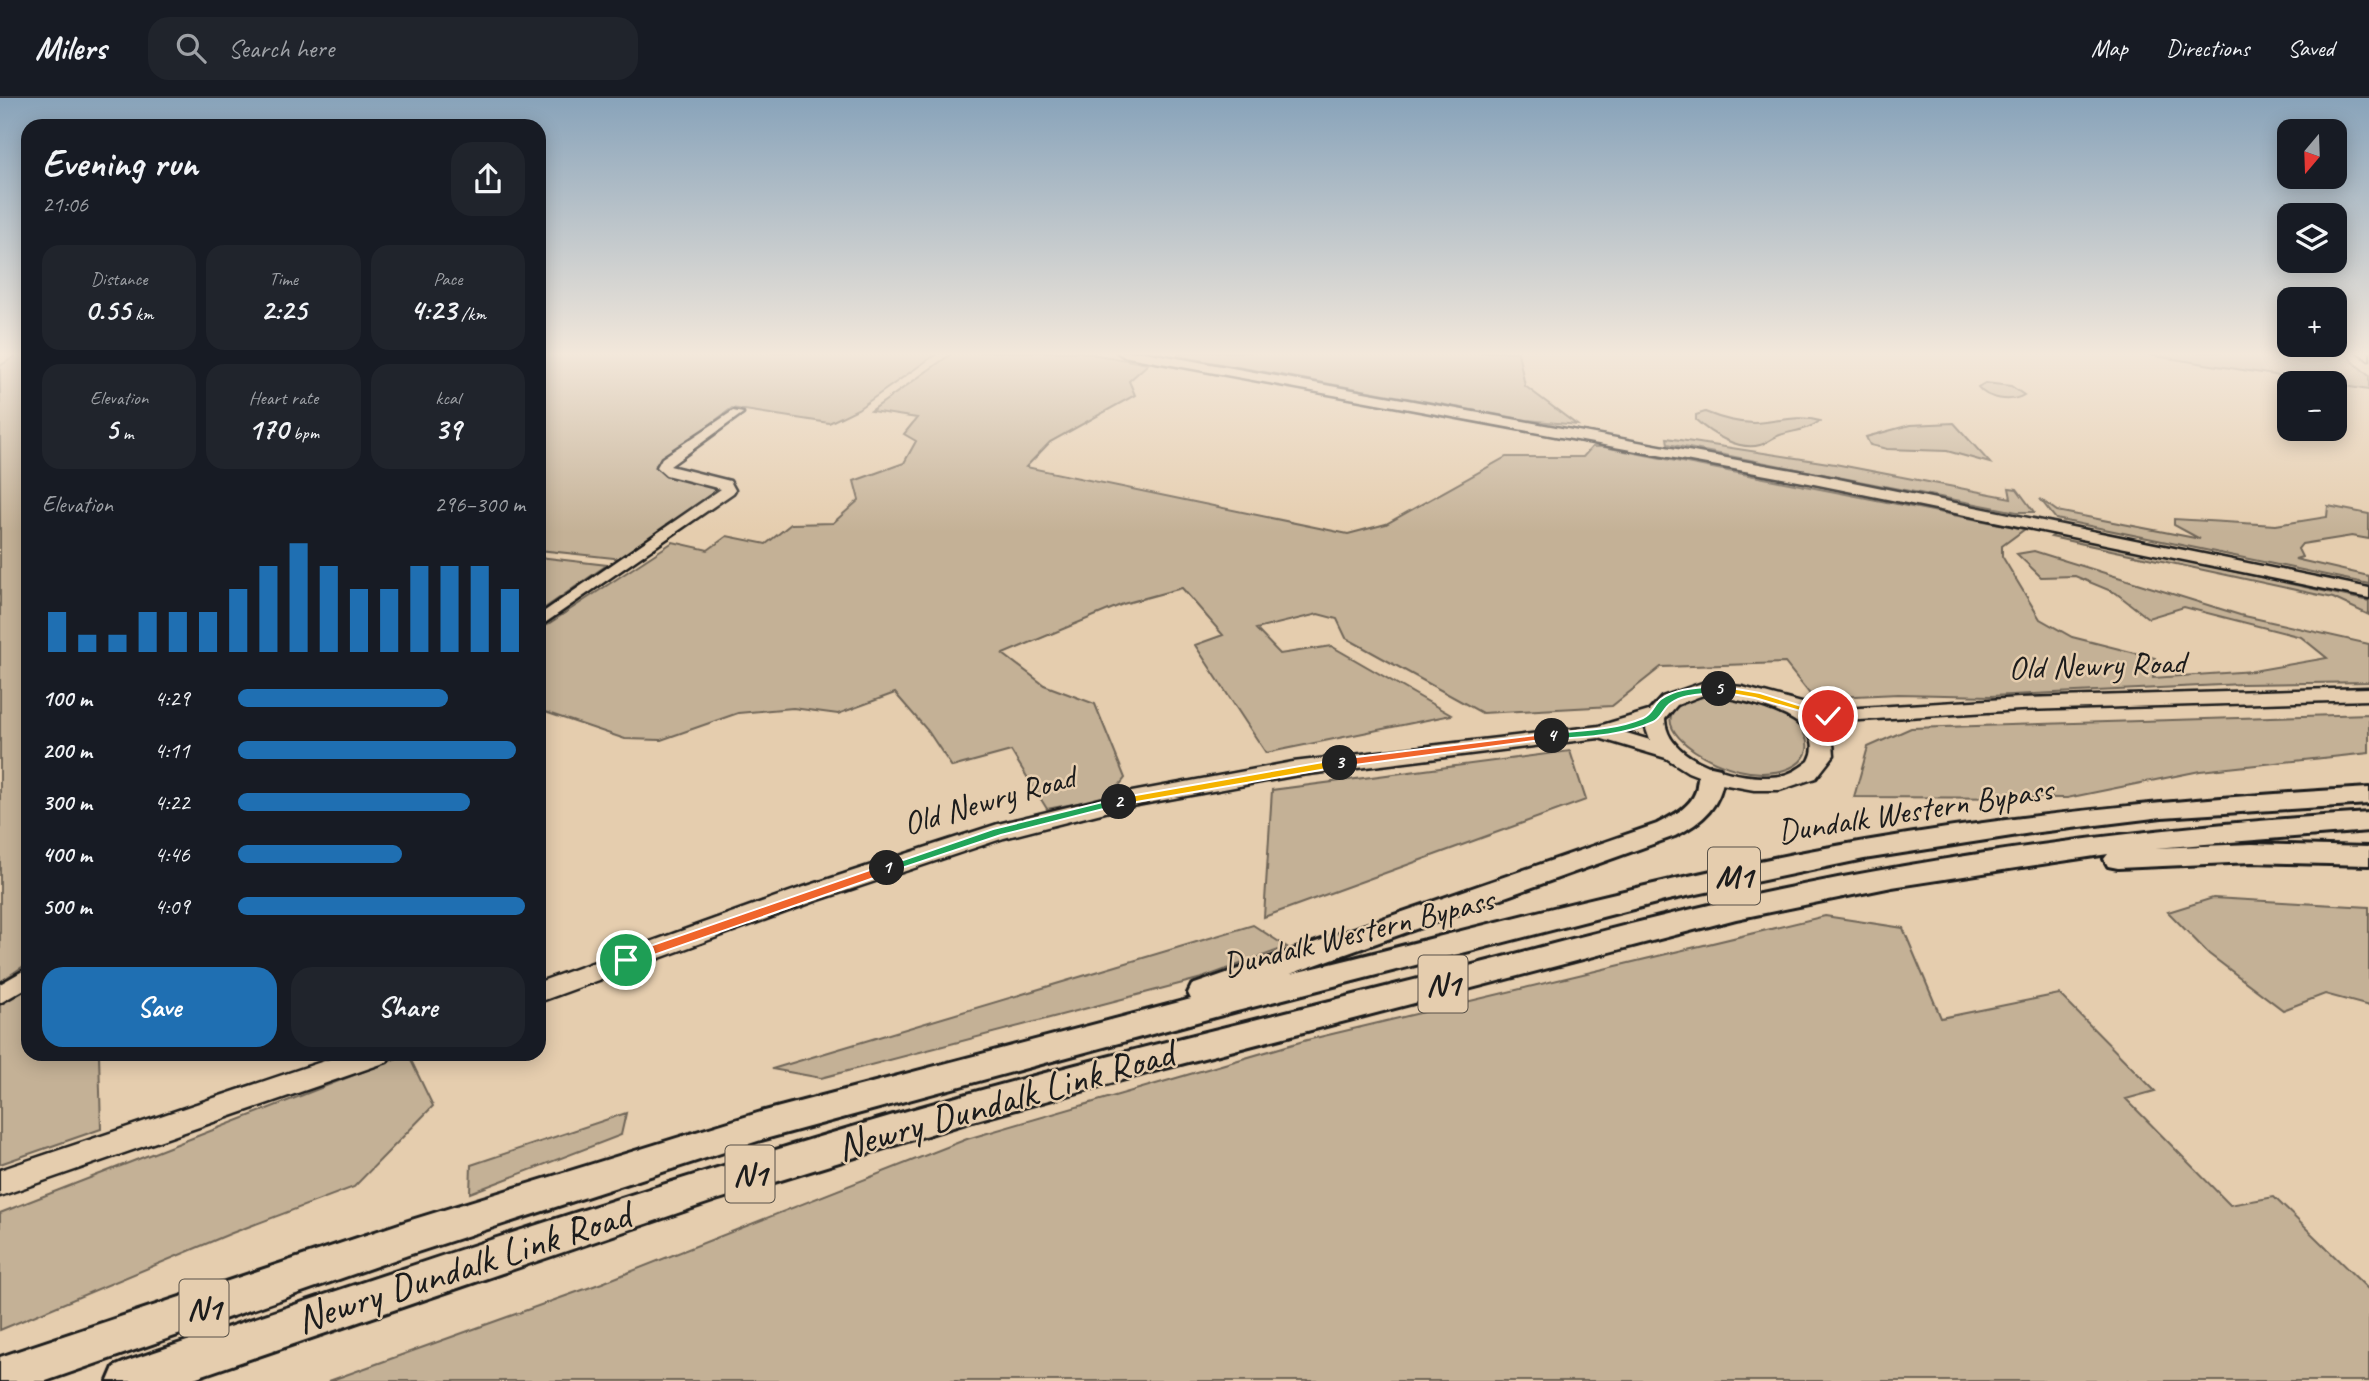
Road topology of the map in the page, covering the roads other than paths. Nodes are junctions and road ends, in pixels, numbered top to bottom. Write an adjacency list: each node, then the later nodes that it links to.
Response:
1 (737, 412): 4 (street)
2 (1449, 412): 3 (main road)
3 (2369, 593)
4 (546, 617)
5 (2369, 694): 7 (main road, Old Newry Road)
6 (1655, 716): 7 (main road); 8 (main road, Old Newry Road); 9 (main road)
7 (1823, 725): 10 (main road, Old Newry Road)
8 (1601, 732): 9 (main road, Old Newry Road); 16 (main road, Old Newry Road)
9 (1675, 754): 10 (main road, Old Newry Road)
10 (1711, 774): 18 (highway)
11 (2369, 796): 18 (highway, Dundalk Western Bypass / M1)
12 (2369, 822): 14 (highway, Dundalk Western Bypass)
13 (2369, 856): 14 (highway)
14 (1898, 877): 22 (highway, Newry Dundalk Link Road / N1)
15 (21, 981): 17 (street)
16 (546, 989)
17 (0, 995)
18 (1113, 1032): 21 (highway, Newry Dundalk Link Road / N1)
19 (357, 1061): 20 (main road)
20 (0, 1183)
21 (0, 1377)
22 (128, 1381)

